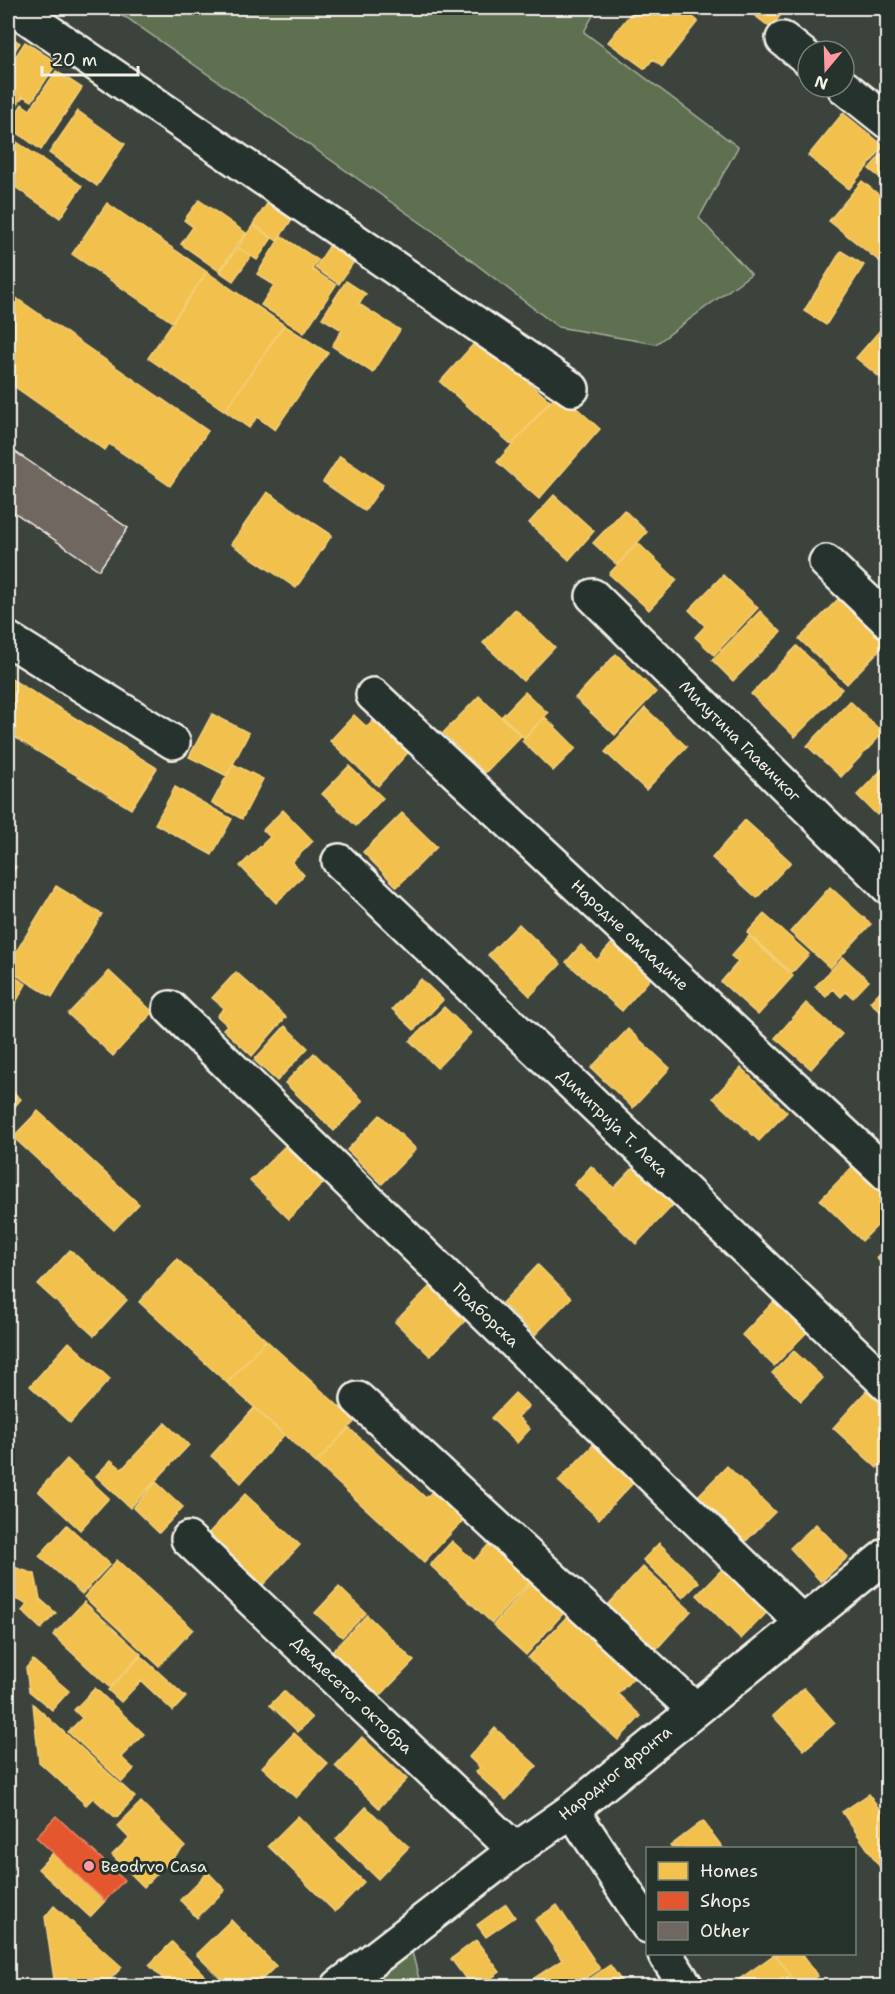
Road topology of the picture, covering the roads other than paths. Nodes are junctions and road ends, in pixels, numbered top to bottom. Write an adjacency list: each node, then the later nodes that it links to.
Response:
1 (14, 8): 4 (street)
2 (856, 97): 3 (street)
3 (888, 122)
4 (572, 389)
5 (826, 562): 7 (street)
6 (593, 596): 12 (street, Милутина Главичког)
7 (888, 621)
8 (8, 639): 10 (street)
9 (373, 695): 14 (street, Народне омладине)
10 (173, 742)
11 (339, 861): 15 (street, Димитрија Т. Лека)
12 (888, 887)
13 (170, 1008): 19 (street, Подборска)
14 (888, 1175)
15 (888, 1384)
16 (358, 1399): 20 (street)
17 (188, 1539): 22 (street, Двадесетог октобра)
18 (888, 1554): 19 (street, Народног фронта)
19 (802, 1622): 20 (street, Народног фронта)
20 (694, 1708): 21 (street, Народног фронта)
21 (572, 1810): 22 (street, Народног фронта); 23 (street)
22 (515, 1850): 25 (street, Народног фронта)
23 (646, 1923)
24 (666, 1955): 26 (street)
25 (339, 1986)
26 (686, 1986)

